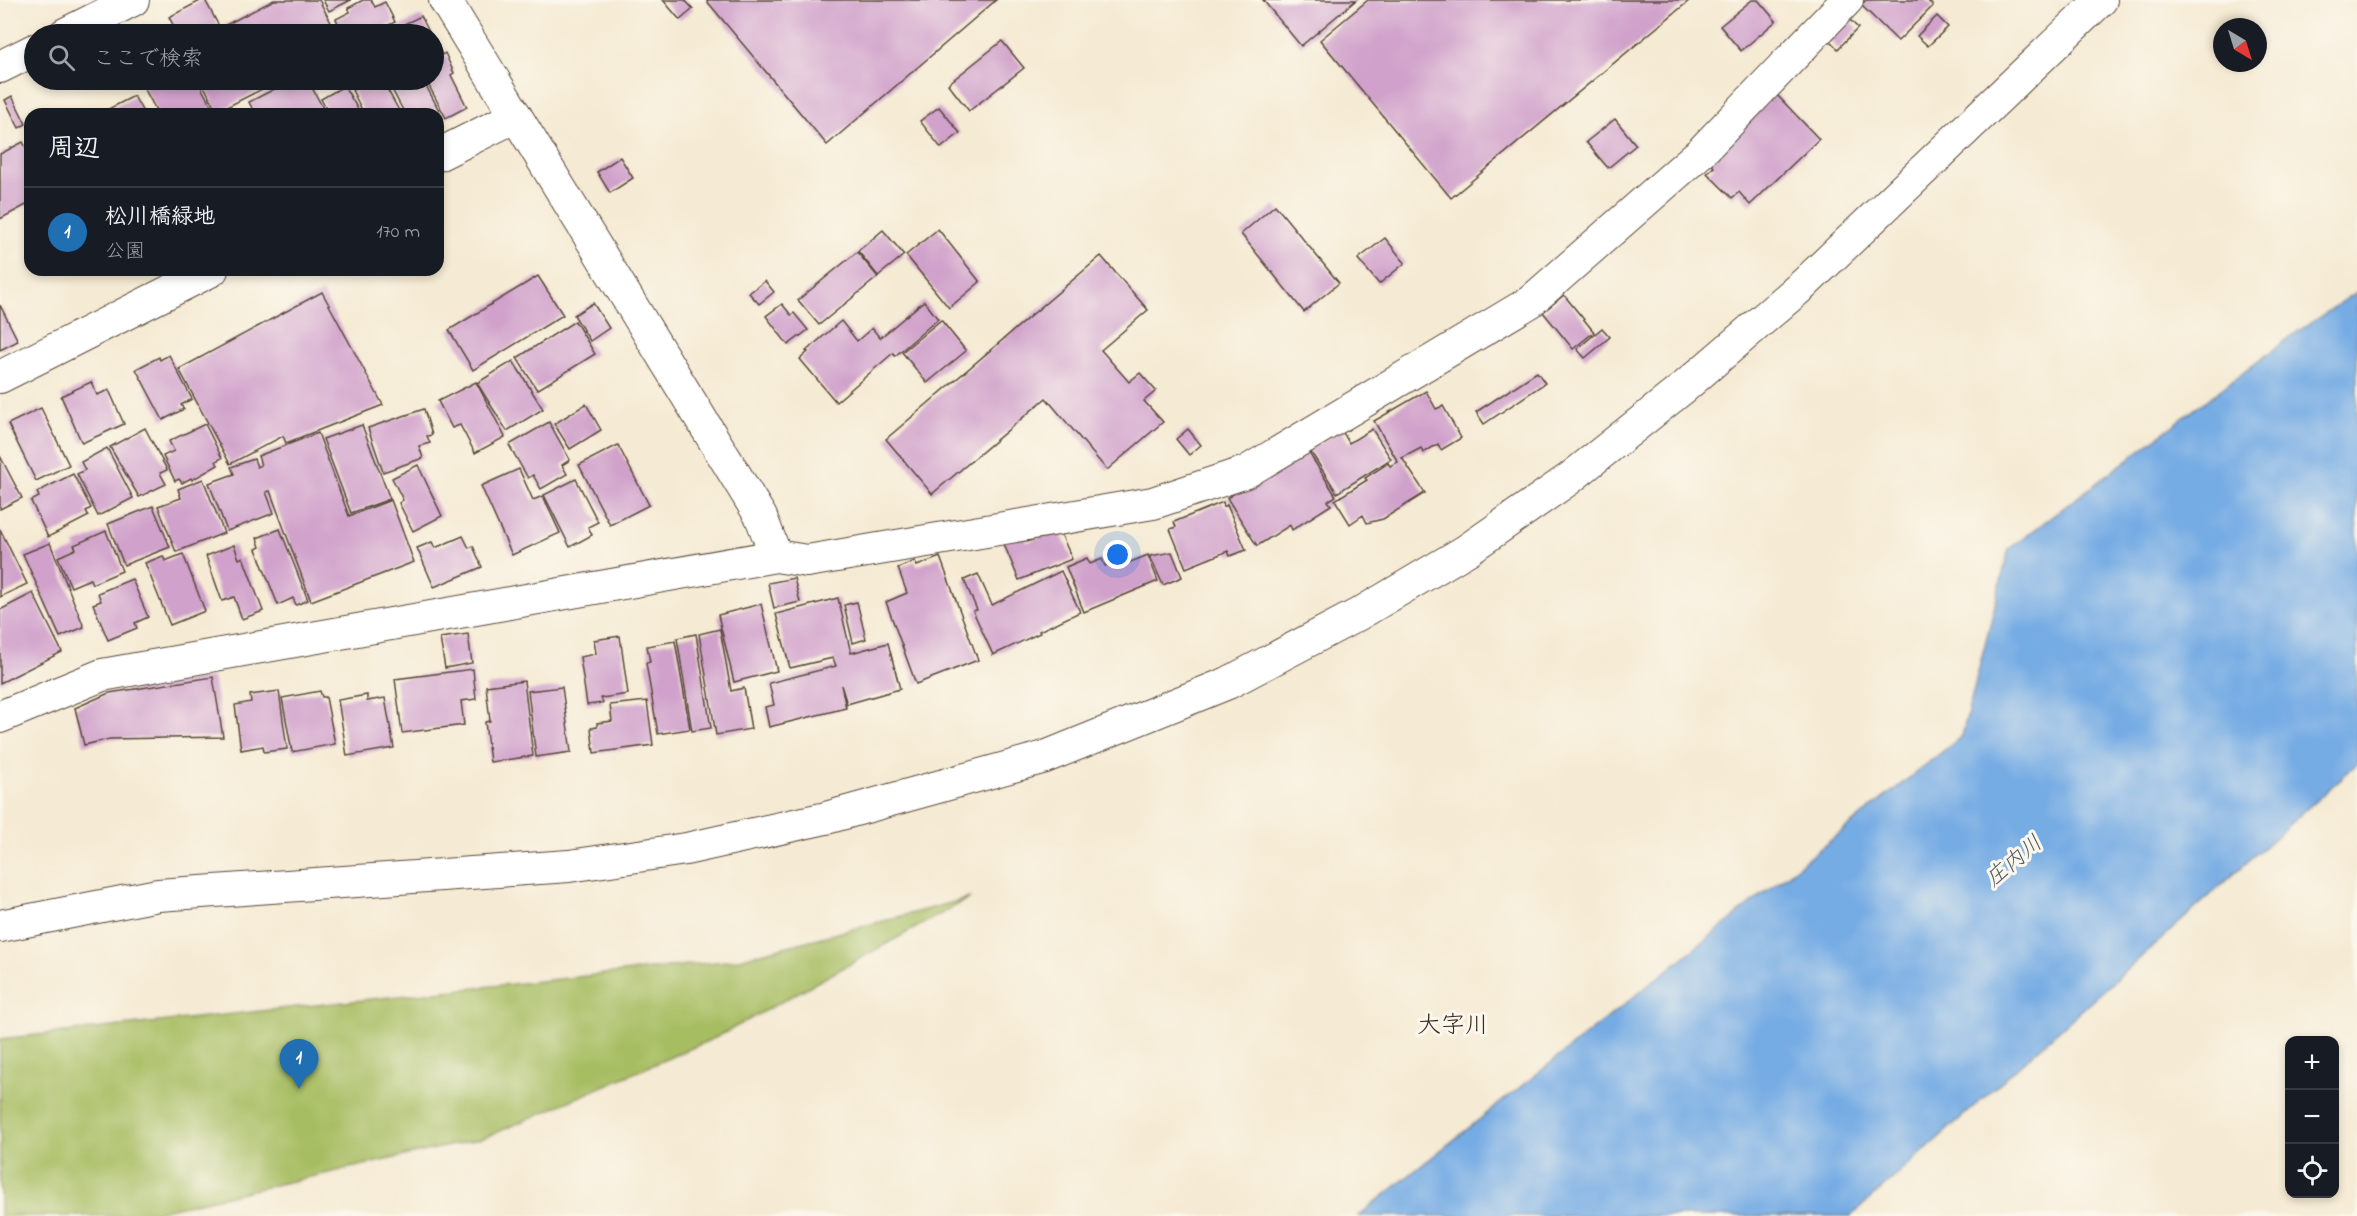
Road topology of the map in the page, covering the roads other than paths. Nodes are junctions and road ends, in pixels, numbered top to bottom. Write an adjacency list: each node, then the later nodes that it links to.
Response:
1 (133, 0): 5 (street)
2 (445, 0): 8 (street)
3 (1847, 0): 12 (street)
4 (2101, 0): 14 (street)
5 (85, 24)
6 (24, 55): 7 (street)
7 (0, 68)
8 (516, 116): 9 (street); 12 (street)
9 (444, 152)
10 (200, 276): 11 (street)
11 (0, 377)
12 (776, 556): 13 (street)
13 (0, 717)
14 (0, 926)

